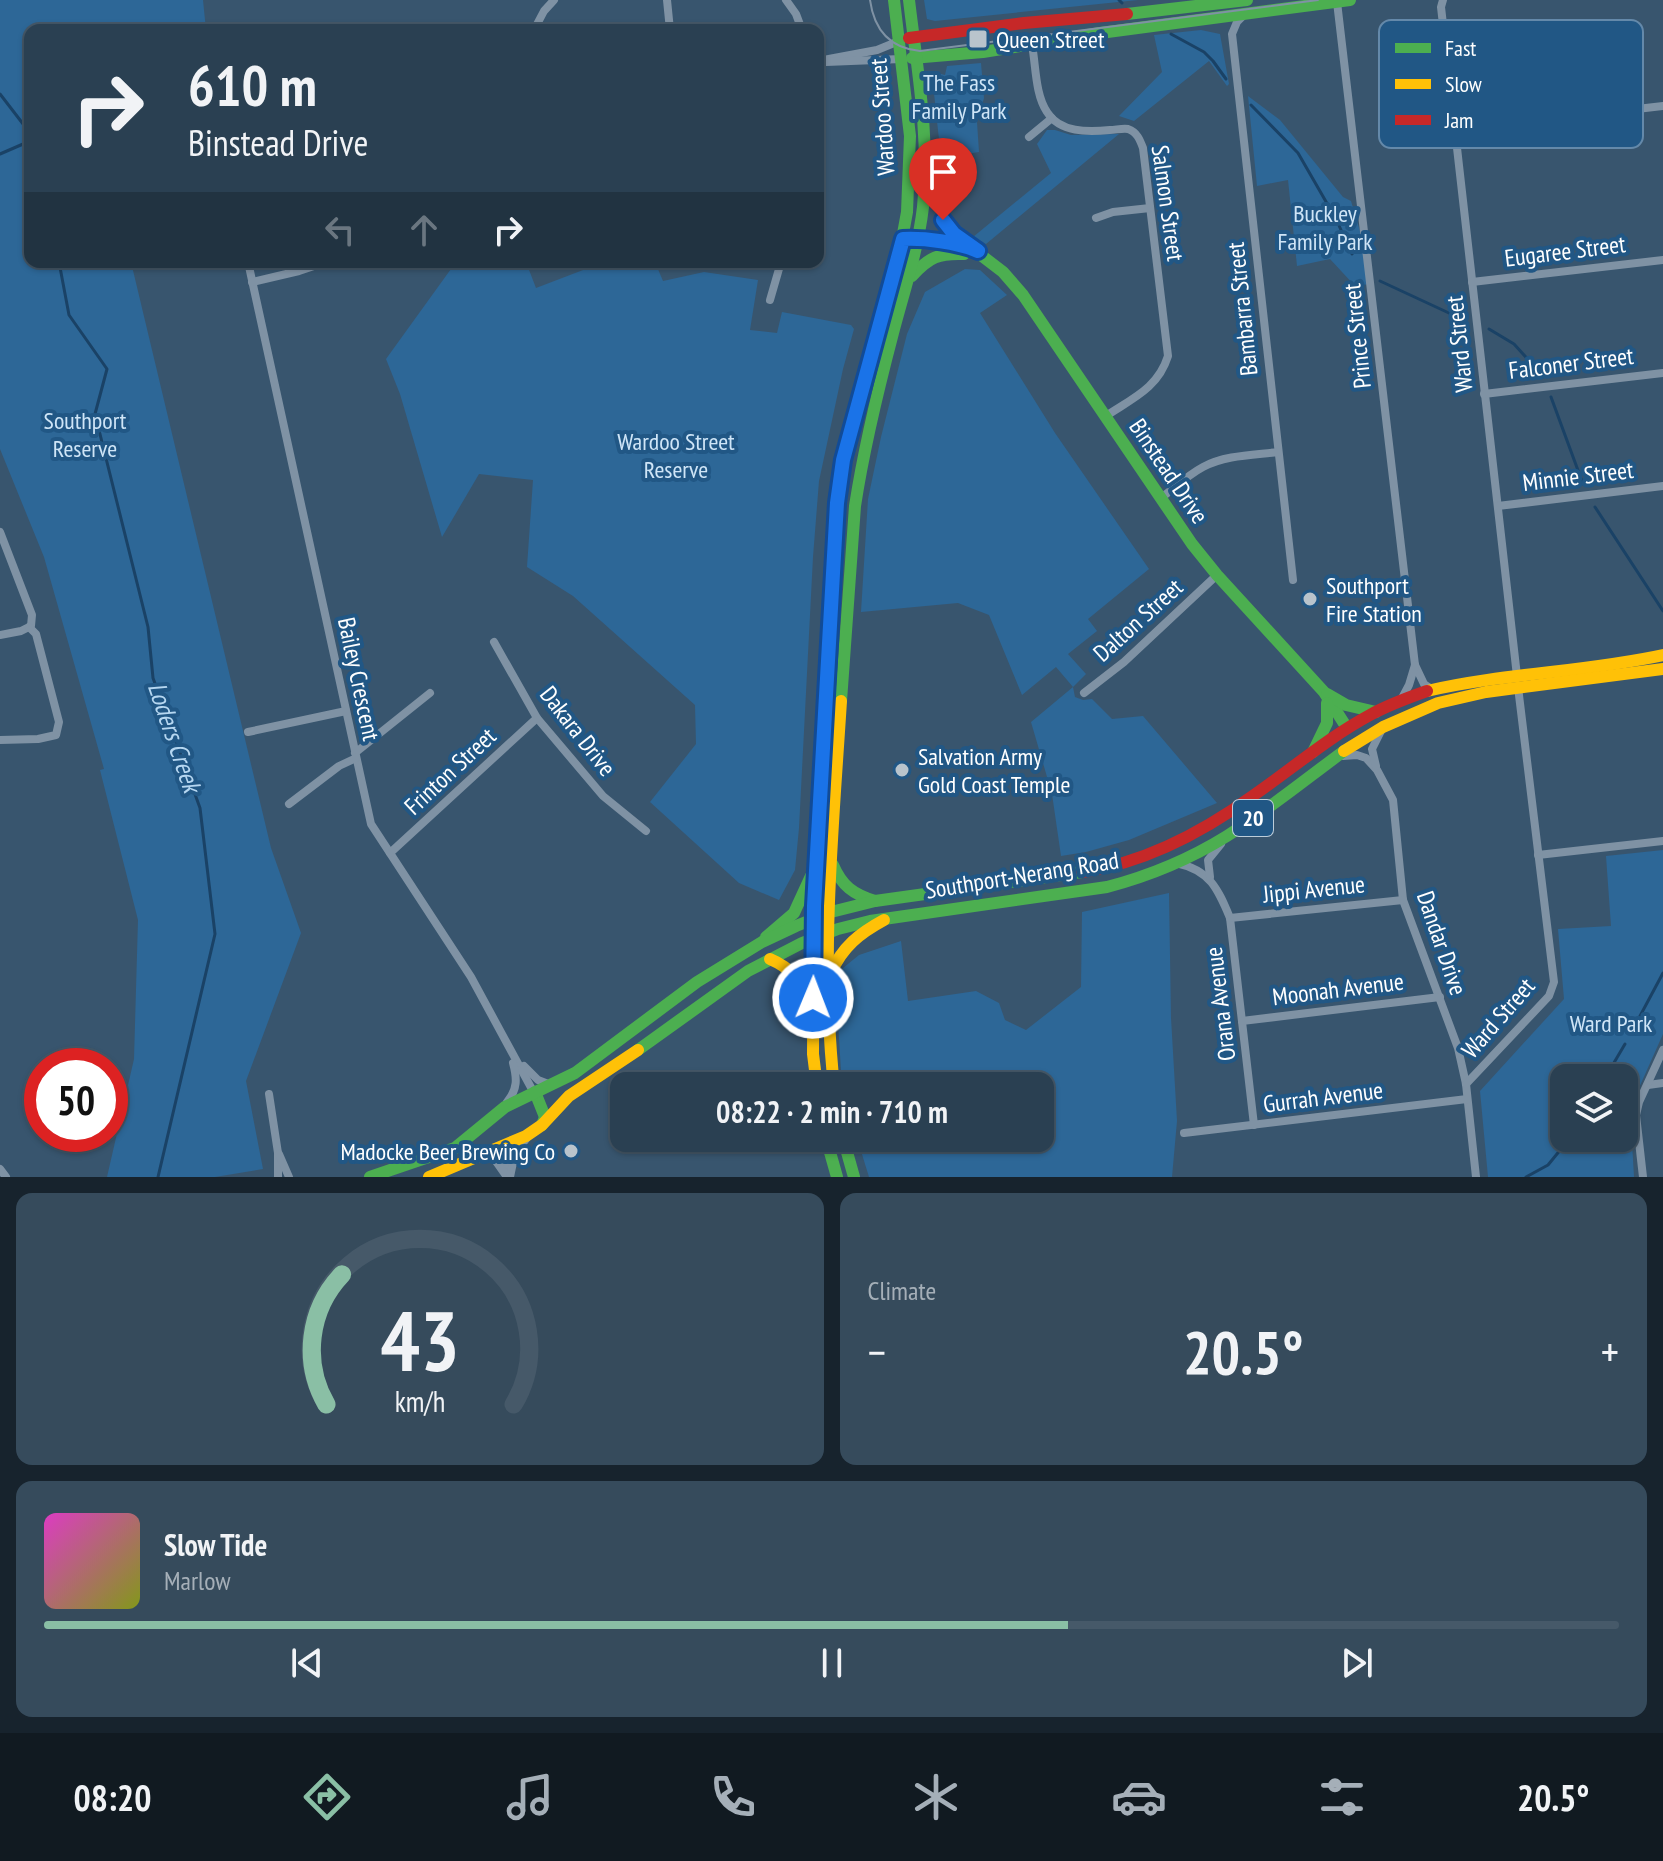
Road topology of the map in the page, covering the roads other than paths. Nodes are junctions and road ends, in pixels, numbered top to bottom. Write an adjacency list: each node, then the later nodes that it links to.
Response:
1 (554, 0): 10 (street)
2 (667, 0): 11 (street)
3 (786, 0): 12 (street)
4 (894, 0): 15 (main road, Wardoo Street)
5 (909, 0): 14 (main road, Wardoo Street)
6 (1247, 0): 14 (main road)
7 (1344, 1): 8 (main road); 56 (street, Prince Street)
8 (1246, 14): 9 (main road); 13 (street)
9 (1214, 18): 13 (street); 16 (main road)
10 (537, 24)
11 (669, 24)
12 (800, 24)
13 (1232, 34): 45 (street, Bambarra Street)
14 (914, 37): 15 (main road); 17 (main road, Wardoo Street)
15 (899, 41): 18 (main road, Wardoo Street); 19 (street)
16 (1032, 45): 17 (main road); 23 (street)
17 (917, 58): 18 (main road); 30 (main road, Wardoo Street)
18 (901, 59): 20 (street); 29 (main road, Wardoo Street)
19 (824, 61)
20 (824, 62)
21 (1663, 106): 22 (street)
22 (1643, 108)
23 (1052, 118): 24 (street); 26 (street, Salmon Street)
24 (1029, 137)
25 (1458, 148): 40 (street, Ward Street)
26 (1150, 208): 28 (street); 44 (street, Salmon Street)
27 (941, 215): 31 (street, Binstead Drive)
28 (1096, 218)
29 (903, 239): 30 (main road); 82 (main road, Wardoo Street)
30 (918, 242): 31 (main road, Binstead Drive); 32 (main road, Binstead Drive); 38 (main road, Wardoo Street)
31 (978, 251): 34 (main road, Binstead Drive)
32 (964, 254): 34 (main road, Binstead Drive); 38 (main road)
33 (1663, 260): 40 (street, Eugaree Street)
34 (992, 263): 44 (main road, Binstead Drive)
35 (249, 268): 39 (street, Bailey Crescent)
36 (308, 268): 39 (street)
37 (779, 268): 41 (street)
38 (909, 279): 81 (main road, Wardoo Street)
39 (252, 282): 64 (street, Bailey Crescent)
40 (1472, 282): 43 (street, Ward Street)
41 (770, 300)
42 (1663, 373): 43 (street, Falconer Street)
43 (1484, 394): 48 (street, Ward Street)
44 (1106, 416): 47 (main road, Binstead Drive)
45 (1278, 452): 47 (street); 51 (street, Bambarra Street)
46 (1663, 486): 48 (street, Minnie Street)
47 (1161, 498): 50 (main road, Binstead Drive)
48 (1498, 506): 58 (street, Ward Street)
49 (0, 532): 52 (street)
50 (1217, 575): 60 (main road, Binstead Drive); 62 (street, Dalton Street)
51 (1293, 580)
52 (29, 627): 53 (street); 70 (street)
53 (0, 635)
54 (494, 642): 66 (street, Dakara Drive)
55 (1663, 655): 58 (main road, Southport-Nerang Road / 20)
56 (1415, 665): 59 (street, Prince Street); 63 (street, Prince Street)
57 (1663, 669): 58 (main road, Southport-Nerang Road / 20)
58 (1517, 682): 59 (main road, Southport-Nerang Road / 20); 68 (main road, Southport-Nerang Road / 20); 80 (street, Ward Street)
59 (1433, 690): 63 (main road, Southport-Nerang Road / 20)
60 (1324, 692): 65 (main road, Binstead Drive); 67 (main road, Binstead Drive); 71 (main road)
61 (430, 693): 72 (street)
62 (1084, 693)
63 (1401, 700): 65 (main road, Southport-Nerang Road / 20)
64 (346, 711): 69 (street); 72 (street, Bailey Crescent)
65 (1376, 712): 67 (main road, Southport-Nerang Road / 20)
66 (537, 718): 76 (street, Dakara Drive); 79 (street, Frinton Street)
67 (1347, 728): 68 (main road); 71 (main road, Southport-Nerang Road / 20)
68 (1380, 729): 73 (main road, Southport-Nerang Road / 20); 74 (street, Dandar Drive)
69 (248, 732)
70 (0, 740)
71 (1313, 752): 86 (main road, Southport-Nerang Road / 20)
72 (356, 755): 75 (street); 79 (street, Bailey Crescent)
73 (1337, 757): 74 (street); 77 (main road, Southport-Nerang Road / 20)
74 (1377, 770): 85 (street, Dandar Drive)
75 (289, 804)
76 (646, 831)
77 (1227, 836): 83 (main road, Southport-Nerang Road / 20); 84 (street)
78 (1663, 841): 80 (street)
79 (390, 853): 100 (street, Bailey Crescent)
80 (1538, 855): 105 (street, Ward Street)
81 (831, 859): 86 (main road); 87 (main road, Wardoo Street)
82 (816, 863): 90 (main road, Wardoo Street); 93 (main road)
83 (1176, 863): 84 (street); 88 (main road, Southport-Nerang Road / 20)
84 (1211, 882): 89 (street, Orana Avenue)
85 (1403, 900): 89 (street, Jippi Avenue); 96 (street, Dandar Drive)
86 (875, 901): 87 (main road, Southport-Nerang Road / 20)
87 (829, 913): 90 (main road, Southport-Nerang Road / 20); 91 (main road, Wardoo Street)
88 (887, 918): 91 (main road, Southport-Nerang Road / 20); 95 (main road)
89 (1230, 918): 97 (street, Orana Avenue)
90 (813, 919): 92 (main road, Wardoo Street); 93 (main road, Southport-Nerang Road / 20)
91 (828, 932): 92 (main road, Southport-Nerang Road / 20); 95 (main road, Wardoo Street)
92 (814, 938): 94 (main road, Southport-Nerang Road / 20); 98 (main road, Wardoo Street)
93 (751, 948): 104 (main road, Southport-Nerang Road / 20)
94 (770, 959): 98 (main road); 112 (main road, Southport-Nerang Road / 20)
95 (828, 987): 102 (main road, Wardoo Street)
96 (1440, 997): 97 (street, Moonah Avenue); 105 (street, Dandar Drive)
97 (1242, 1021): 111 (street, Orana Avenue)
98 (813, 1022): 101 (main road, Wardoo Street)
99 (1663, 1050): 106 (street)
100 (509, 1051): 104 (street); 107 (street, Bailey Crescent); 110 (street, Bailey Crescent)
101 (815, 1072)
102 (832, 1072)
103 (1663, 1083): 106 (street)
104 (554, 1084): 107 (main road, Southport-Nerang Road / 20)
105 (1466, 1084): 109 (street, Dandar Drive)
106 (1648, 1085): 129 (street)
107 (534, 1092): 110 (main road, 20); 112 (main road)
108 (269, 1094): 117 (street)
109 (1467, 1099): 111 (street, Gurrah Avenue); 128 (street, Dandar Drive)
110 (497, 1112): 114 (main road); 123 (main road, 20)
111 (1254, 1125): 113 (street, Gurrah Avenue)
112 (537, 1129): 114 (main road, 20); 125 (street)
113 (1184, 1133)
114 (495, 1142): 118 (main road, 20); 125 (street)
115 (830, 1152): 126 (main road)
116 (847, 1152): 127 (main road)
117 (278, 1153): 120 (street); 122 (street)
118 (481, 1155): 124 (main road, 20); 125 (street)
119 (0, 1169): 121 (street)
120 (277, 1175)
121 (6, 1177)
122 (289, 1177)
123 (370, 1177)
124 (429, 1177)
125 (508, 1177)
126 (837, 1177)
127 (854, 1177)
128 (1476, 1177)
129 (1643, 1177)

